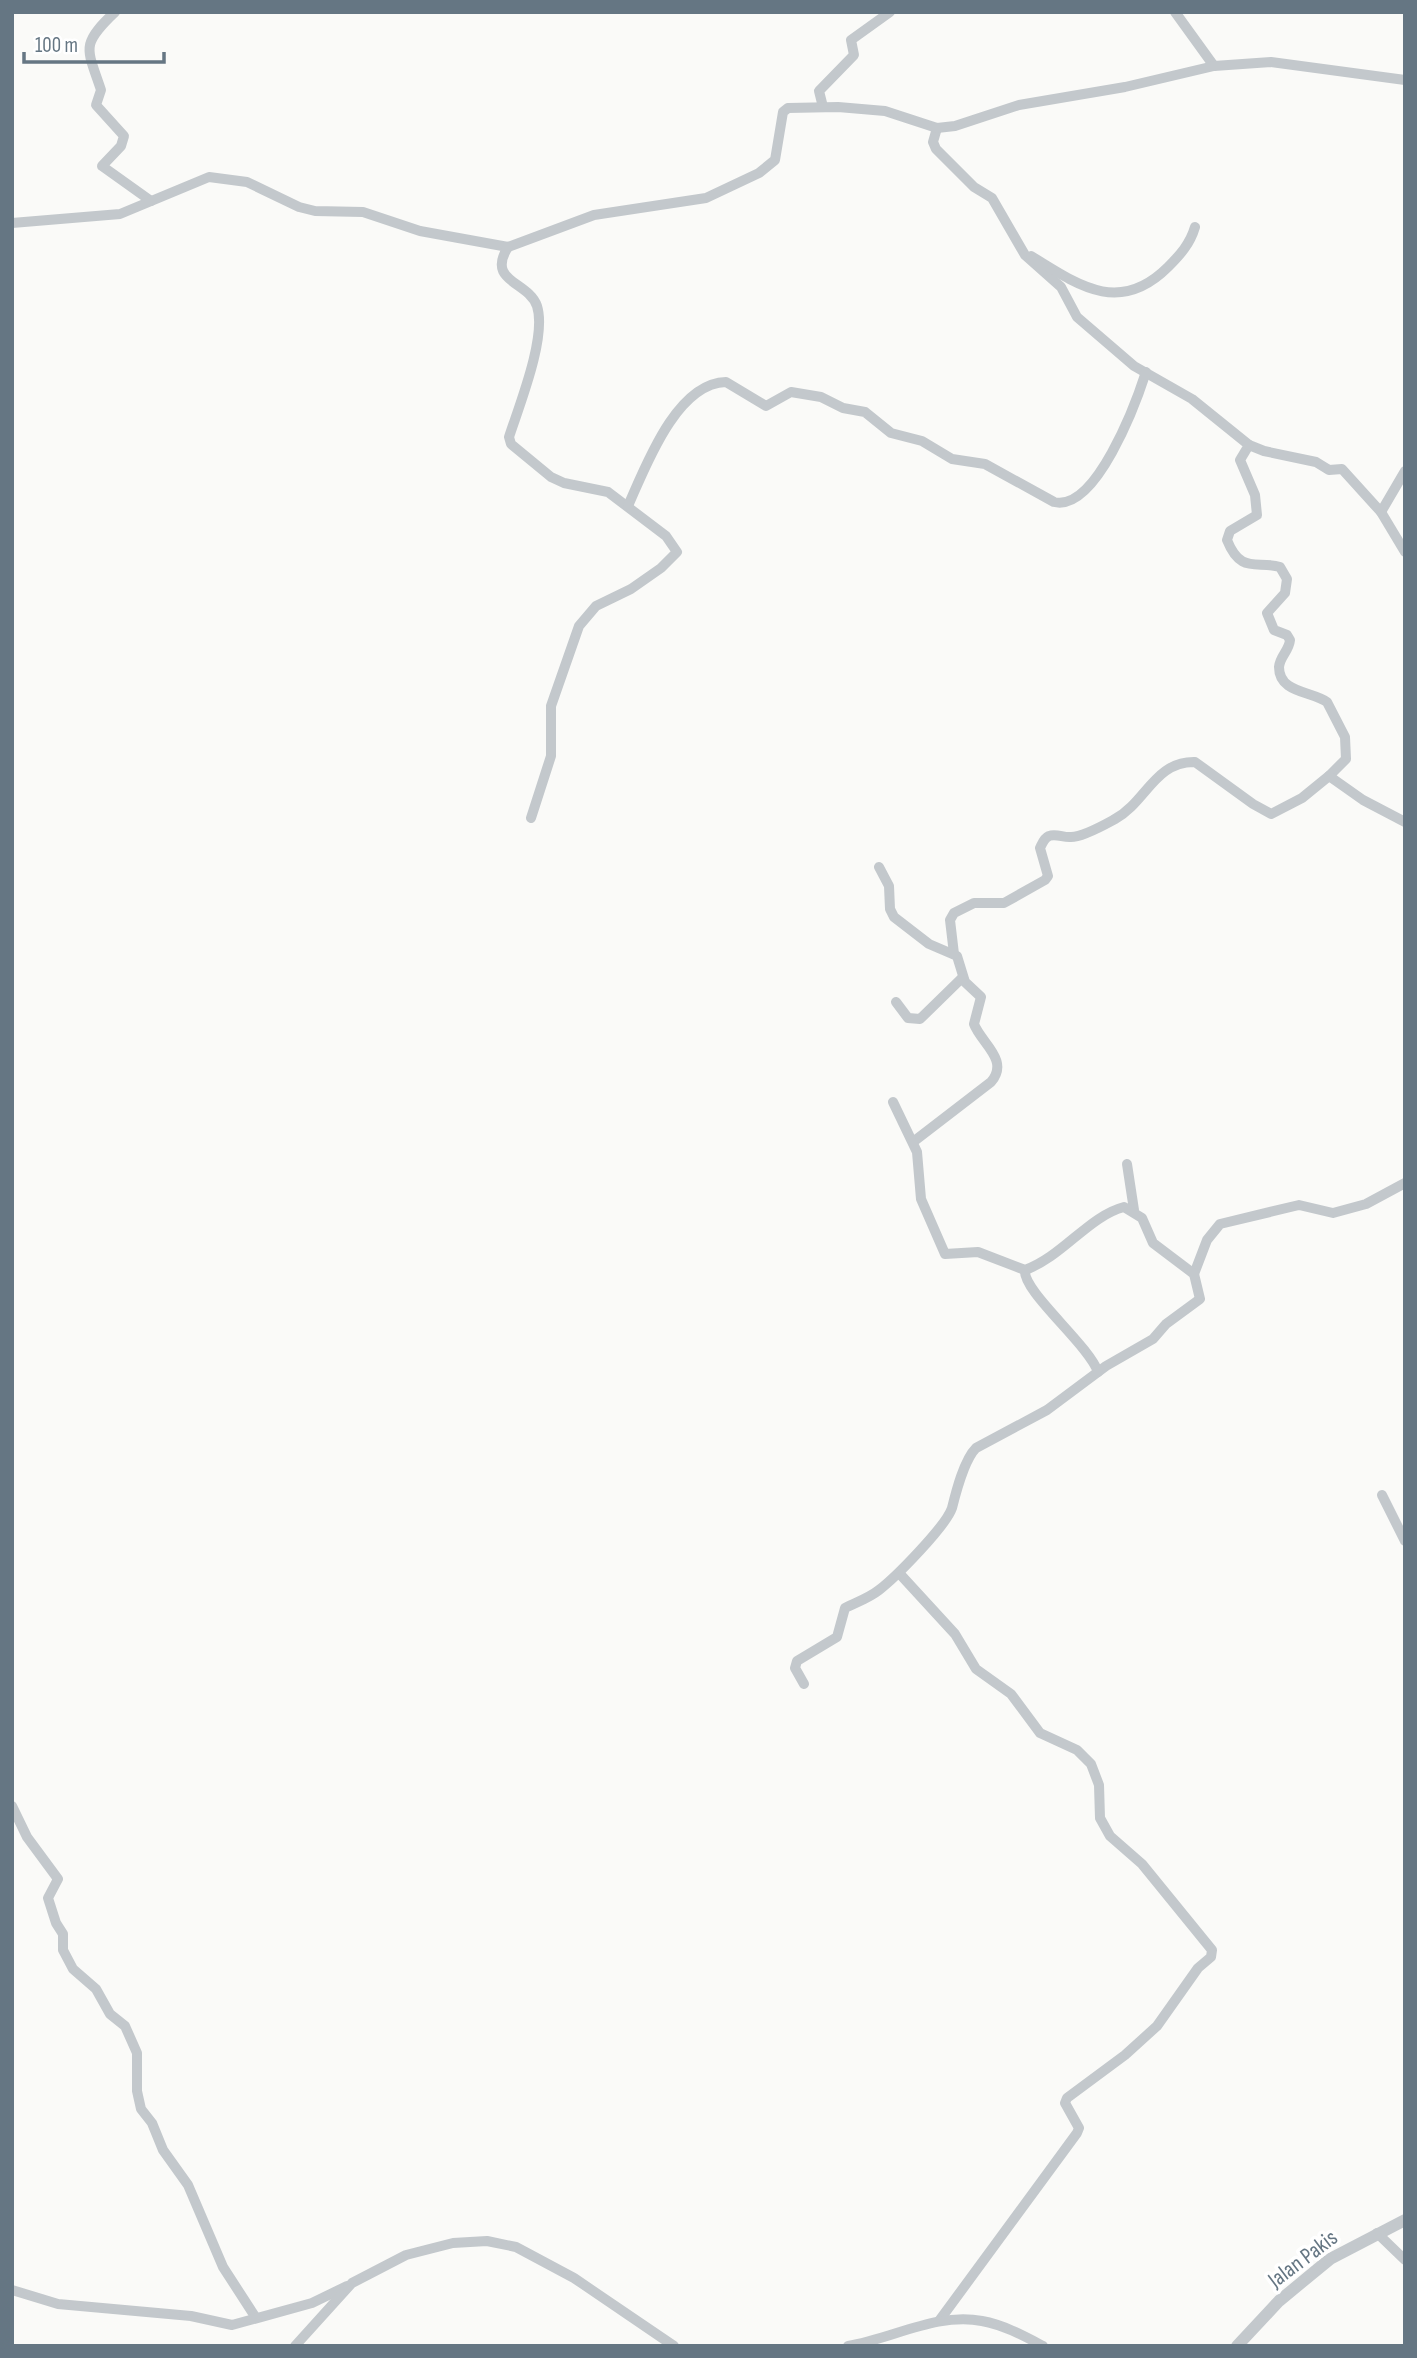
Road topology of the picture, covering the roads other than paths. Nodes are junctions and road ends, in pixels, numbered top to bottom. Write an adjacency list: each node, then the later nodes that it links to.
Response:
1 (116, 12): 8 (street)
2 (890, 12): 6 (street)
3 (1175, 12): 4 (street)
4 (1214, 66): 5 (street); 7 (street)
5 (1405, 80)
6 (823, 107): 7 (street); 11 (street)
7 (937, 128): 12 (street)
8 (151, 201): 9 (street); 11 (street)
9 (12, 223)
10 (1195, 227): 12 (street)
11 (508, 247): 16 (street)
12 (1022, 251): 13 (street)
13 (1146, 372): 14 (street); 16 (street)
14 (1245, 450): 17 (street); 19 (street)
15 (1405, 471): 17 (street)
16 (628, 506): 20 (street)
17 (1381, 512): 18 (street)
18 (1405, 552)
19 (1329, 776): 21 (street); 23 (street)
20 (531, 818)
21 (1405, 822)
22 (879, 867): 23 (street)
23 (954, 954): 24 (street)
24 (962, 978): 25 (street); 27 (street)
25 (896, 1002)
26 (892, 1102): 27 (street)
27 (913, 1142): 31 (street)
28 (1127, 1164): 30 (street)
29 (1405, 1183): 32 (street)
30 (1134, 1210): 31 (street); 32 (street)
31 (1025, 1270): 33 (street)
32 (1194, 1274): 33 (street)
33 (1098, 1373): 36 (street)
34 (1382, 1495): 35 (street)
35 (1405, 1541)
36 (899, 1573): 37 (street); 45 (street)
37 (804, 1684)
38 (12, 1806): 44 (street)
39 (1405, 2220): 40 (street, Jalan Pakis)
40 (1377, 2234): 41 (street); 50 (street, Jalan Pakis)
41 (1405, 2260)
42 (352, 2283): 44 (street); 46 (street); 47 (street)
43 (12, 2290): 44 (street)
44 (256, 2318)
45 (939, 2321): 48 (street); 49 (street)
46 (295, 2346)
47 (674, 2346)
48 (848, 2346)
49 (1044, 2346)
50 (1237, 2346)

